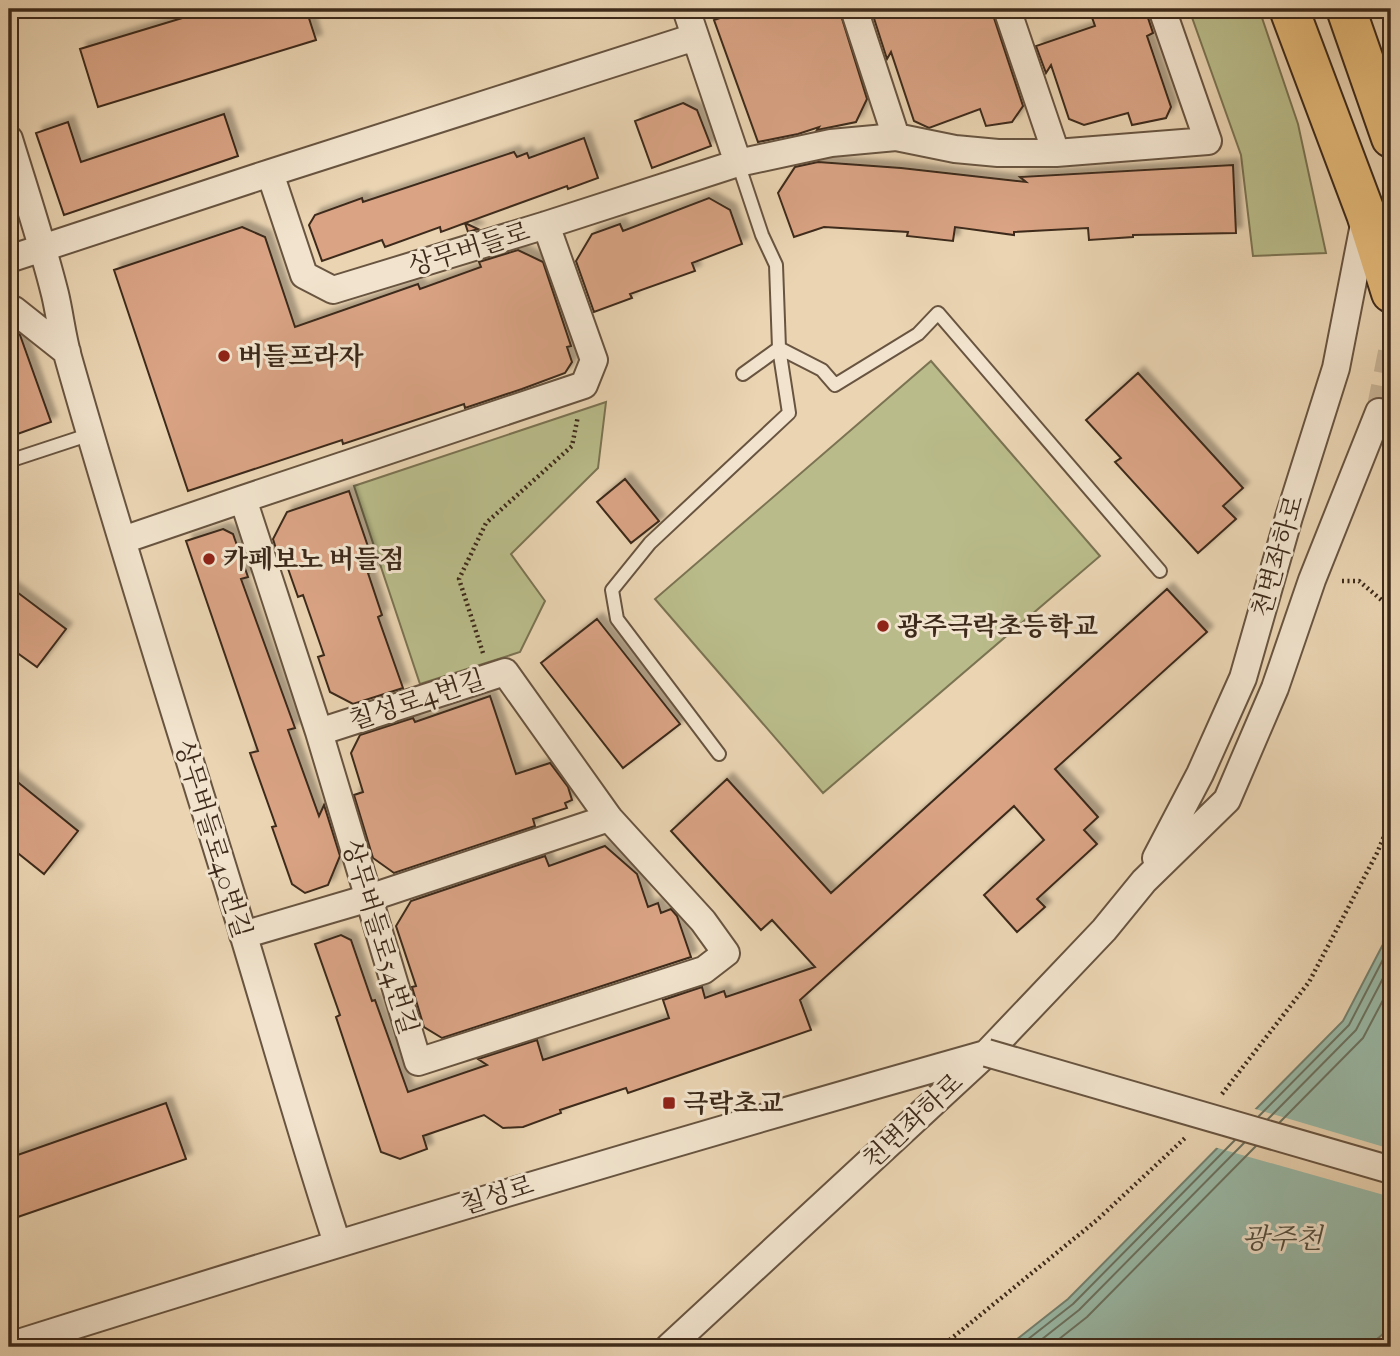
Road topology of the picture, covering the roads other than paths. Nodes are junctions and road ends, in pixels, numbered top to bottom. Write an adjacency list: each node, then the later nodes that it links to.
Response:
1 (686, 9): 7 (street)
2 (854, 9): 8 (street)
3 (1007, 9): 11 (street)
4 (1162, 9): 11 (street, 상무버들로)
5 (1289, 9): 14 (highway)
6 (1346, 9): 9 (highway)
7 (695, 37): 12 (street); 13 (street)
8 (896, 137): 11 (street, 상무버들로); 12 (street, 상무버들로)
9 (1391, 138)
10 (9, 139): 16 (street, 상무버들로40번길)
11 (1056, 153)
12 (738, 163): 15 (street, 상무버들로); 20 (lane)
13 (270, 173): 15 (street, 상무버들로); 16 (street)
14 (1366, 214): 18 (highway); 32 (street, 천변좌하로)
15 (546, 225): 26 (street)
16 (43, 248): 17 (street); 21 (street, 상무버들로40번길)
17 (9, 260)
18 (1391, 293)
19 (9, 308): 21 (street)
20 (779, 348): 22 (lane); 28 (lane); 30 (lane)
21 (66, 352): 24 (street, 상무버들로40번길)
22 (743, 374)
23 (1379, 412): 32 (street, 천변좌하로)
24 (91, 434): 25 (lane); 27 (street, 상무버들로40번길)
25 (9, 461)
26 (243, 499): 27 (street); 29 (street, 상무버들로54번길)
27 (123, 540): 34 (street, 상무버들로40번길)
28 (1160, 570)
29 (319, 732): 31 (street, 칠성로4번길); 33 (street, 상무버들로54번길)
30 (719, 754)
31 (609, 818): 33 (street); 35 (street, 칠성로4번길)
32 (1144, 881): 36 (street, 천변좌하로)
33 (369, 898): 34 (street); 35 (street, 상무버들로54번길)
34 (243, 935): 38 (street, 상무버들로40번길)
35 (726, 953)
36 (987, 1053): 37 (street, bridge); 38 (street, 칠성로); 40 (street, 천변좌하로)
37 (1391, 1170)
38 (337, 1243): 39 (street, 칠성로)
39 (9, 1346)
40 (669, 1347)

